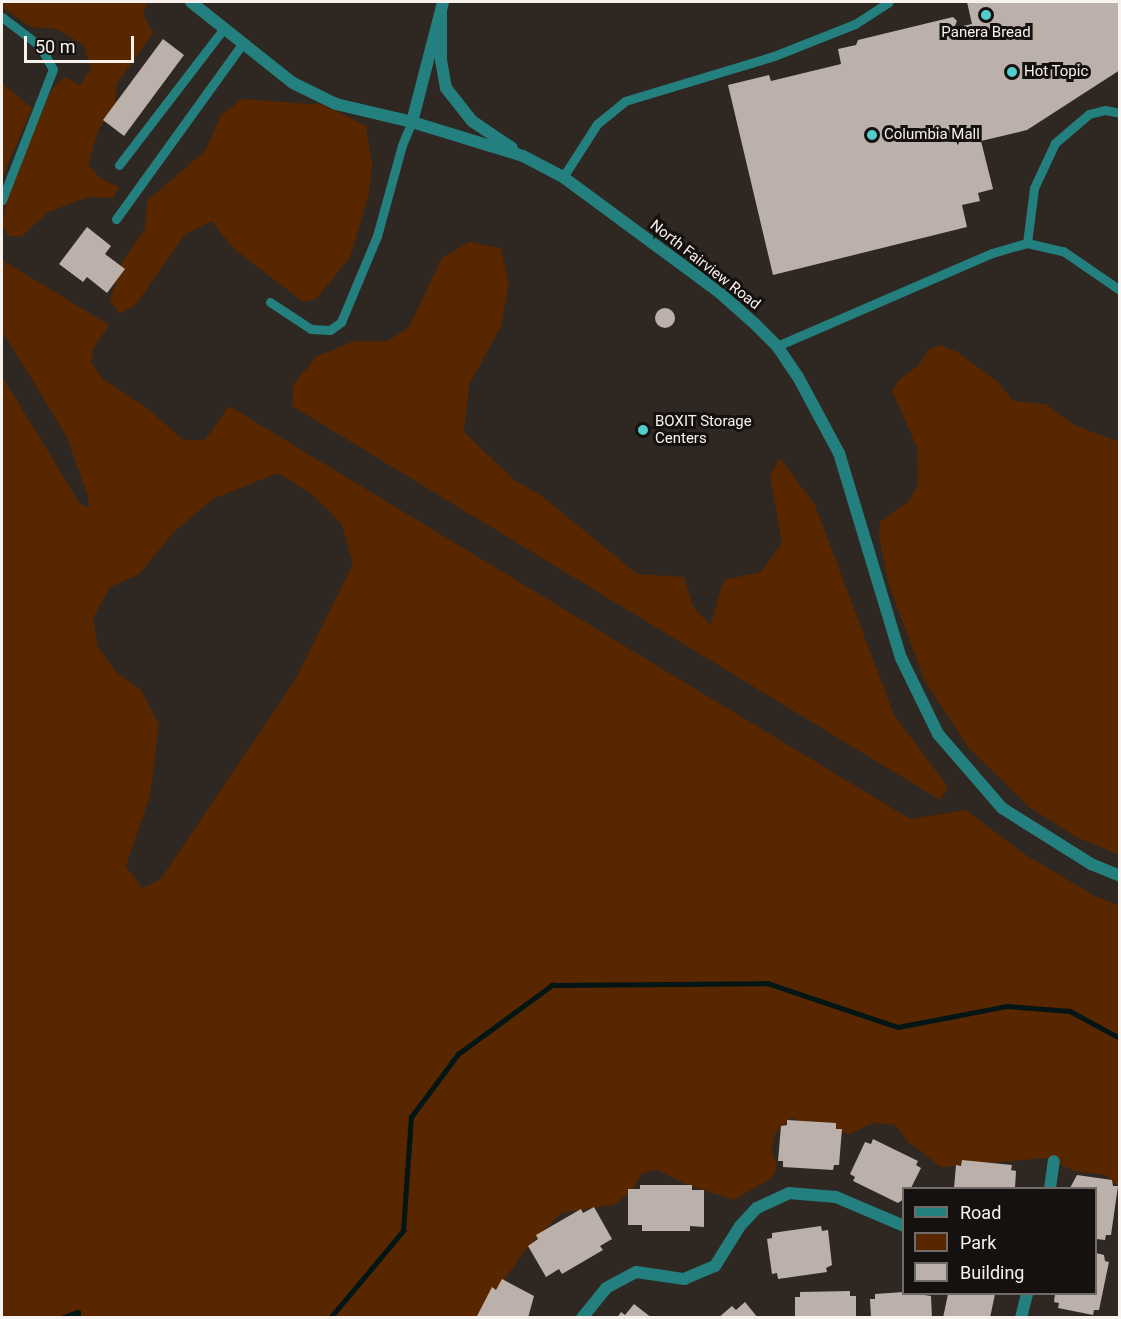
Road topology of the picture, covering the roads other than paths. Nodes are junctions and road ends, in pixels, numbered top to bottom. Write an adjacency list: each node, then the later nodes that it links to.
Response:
1 (191, 2): 5 (street, North Fairview Road)
2 (889, 2): 11 (lane)
3 (442, 6): 8 (street); 9 (street)
4 (2, 17): 12 (lane)
5 (224, 28): 6 (street, North Fairview Road); 10 (lane)
6 (243, 43): 8 (street, North Fairview Road); 13 (lane)
7 (1119, 113): 14 (lane)
8 (412, 122): 9 (street, North Fairview Road); 16 (lane)
9 (523, 156): 11 (street, North Fairview Road)
10 (119, 165)
11 (563, 177): 17 (street, North Fairview Road)
12 (2, 200)
13 (116, 219)
14 (1027, 243): 15 (lane); 17 (lane)
15 (1118, 288)
16 (270, 302)
17 (777, 346): 18 (street, North Fairview Road)
18 (1119, 876)
19 (1054, 1161): 20 (street)
20 (1050, 1187)
21 (902, 1226): 23 (street)
22 (1026, 1295): 24 (street)
23 (582, 1317)
24 (1021, 1317)

